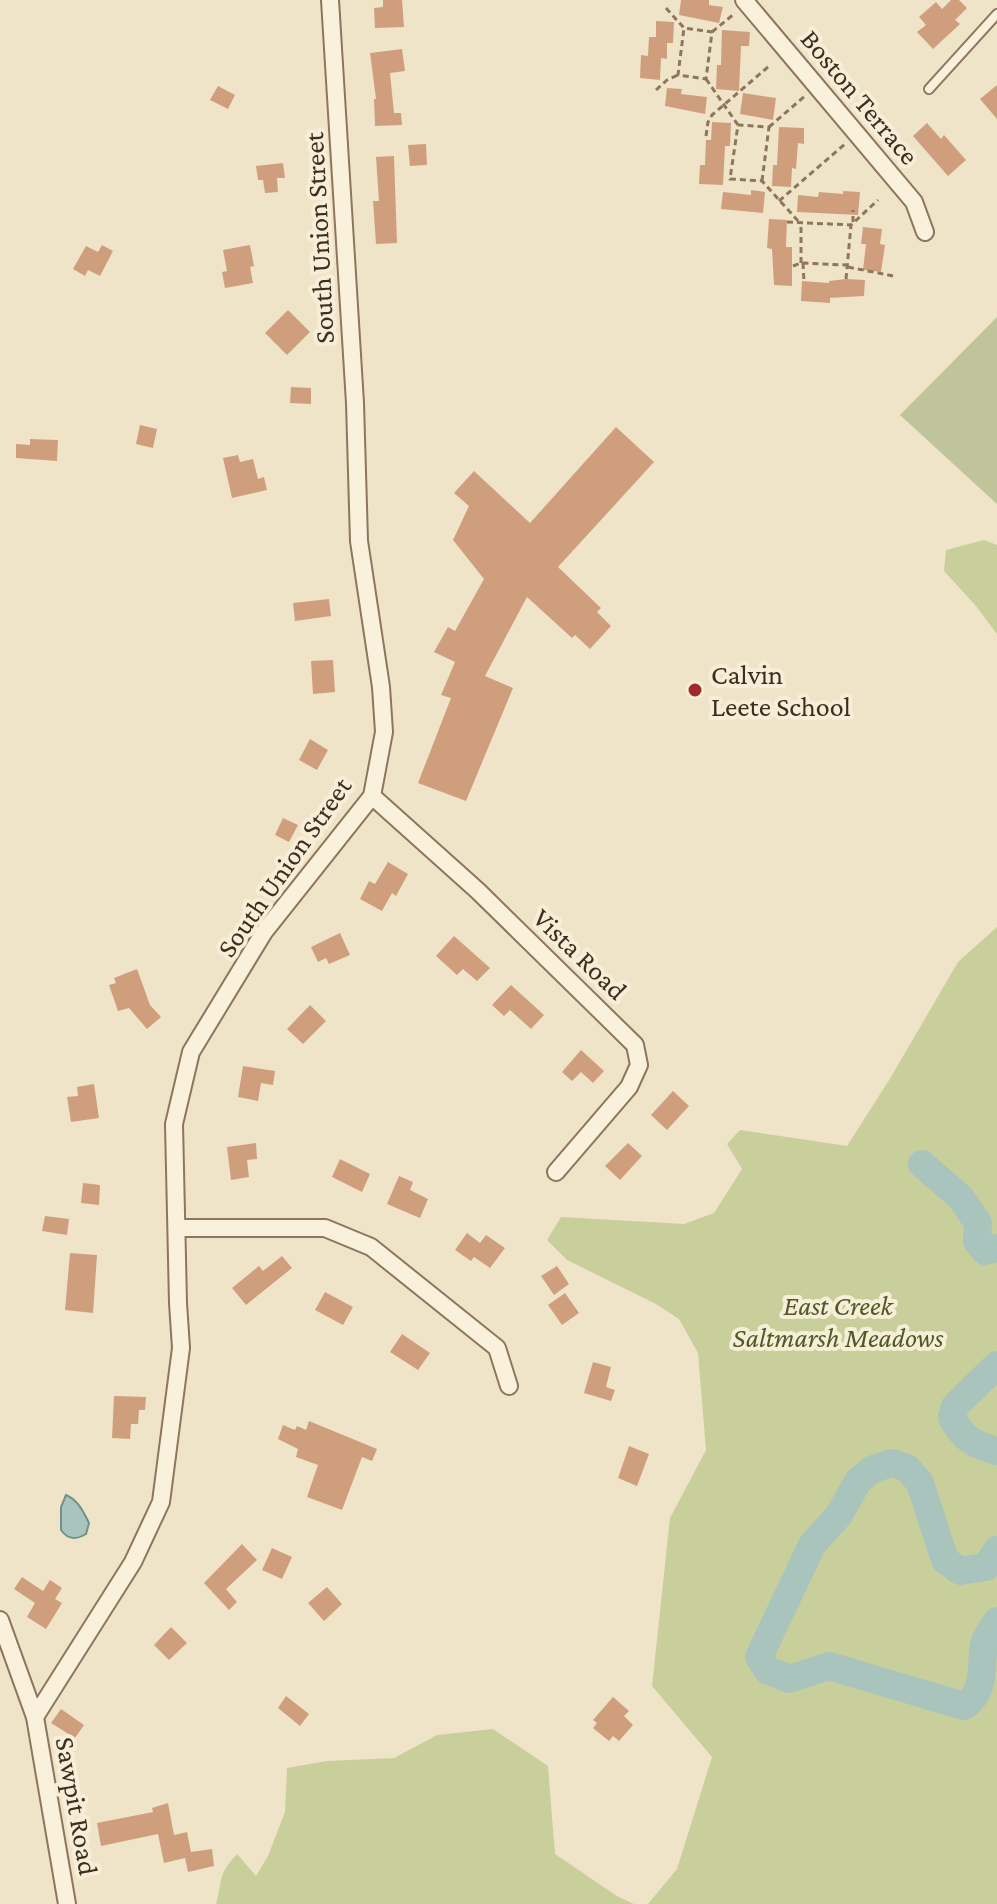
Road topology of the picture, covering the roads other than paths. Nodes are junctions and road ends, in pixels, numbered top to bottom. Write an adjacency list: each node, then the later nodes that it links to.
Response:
1 (330, 0): 6 (street, South Union Street)
2 (741, 5): 5 (street, Boston Terrace)
3 (997, 14): 4 (lane)
4 (929, 89)
5 (925, 232)
6 (372, 796): 7 (street, Vista Road); 8 (street, South Union Street)
7 (556, 1172)
8 (177, 1228): 9 (street); 11 (street, South Union Street)
9 (509, 1386)
10 (0, 1620): 11 (street, Sawpit Road)
11 (35, 1717): 12 (street, Sawpit Road)
12 (67, 1904)

